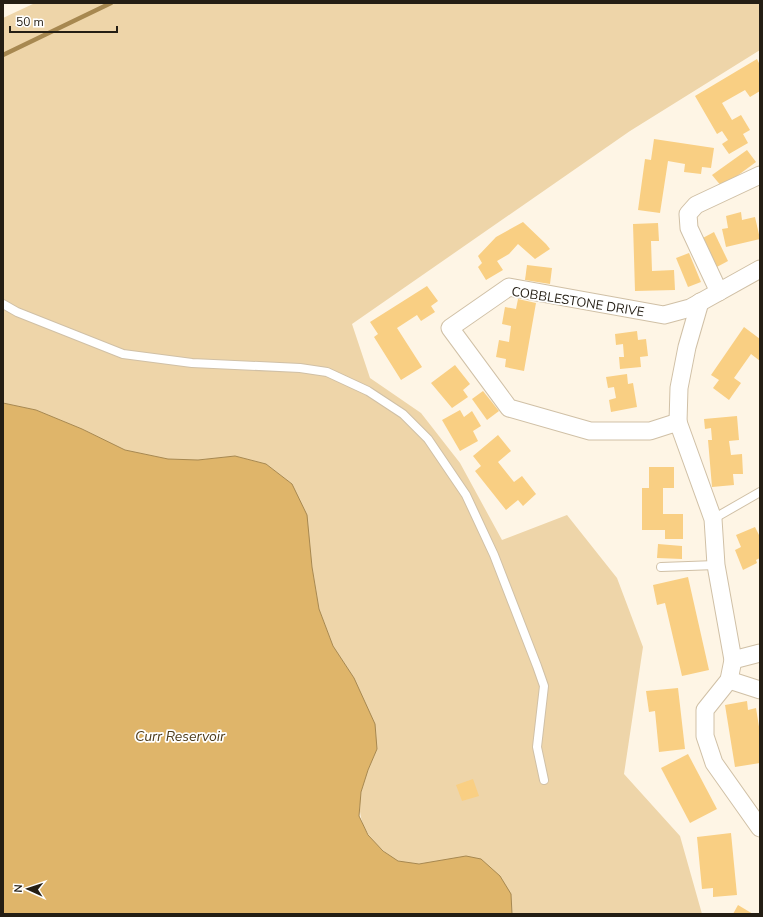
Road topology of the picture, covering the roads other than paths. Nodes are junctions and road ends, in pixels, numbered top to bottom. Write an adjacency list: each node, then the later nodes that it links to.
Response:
1 (760, 175): 3 (street)
2 (760, 269): 3 (street, COBBLESTONE DRIVE)
3 (719, 292): 4 (street, COBBLESTONE DRIVE)
4 (700, 302): 6 (street); 6 (street, COBBLESTONE DRIVE)
5 (3, 304): 15 (lane)
6 (678, 422): 8 (street)
7 (760, 492): 8 (lane)
8 (713, 519): 9 (street)
9 (716, 565): 10 (lane); 12 (street)
10 (661, 567)
11 (760, 653): 12 (street)
12 (733, 660): 13 (street)
13 (729, 680): 14 (street); 16 (street)
14 (760, 690)
15 (544, 780)
16 (760, 828)

